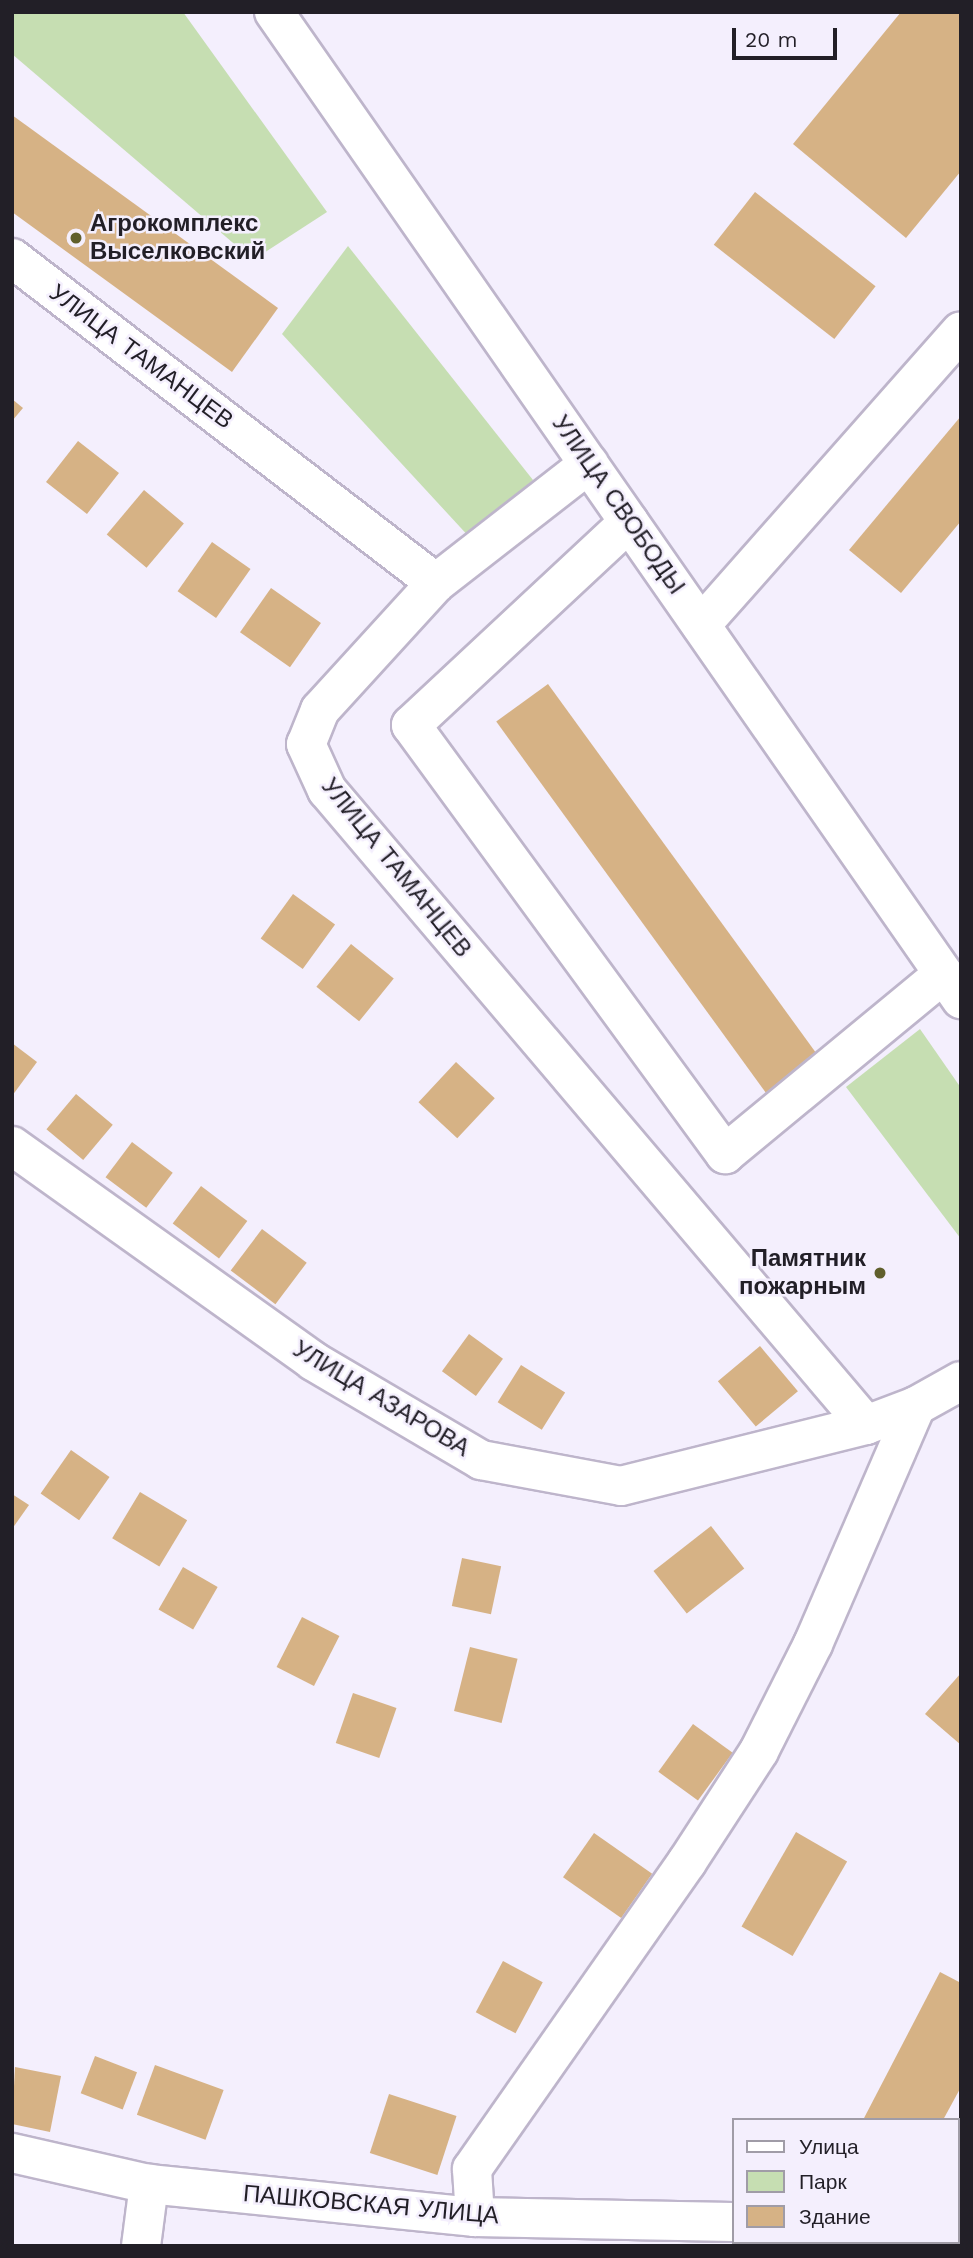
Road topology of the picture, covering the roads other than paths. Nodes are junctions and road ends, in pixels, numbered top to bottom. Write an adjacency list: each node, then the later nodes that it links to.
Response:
1 (274, 12): 4 (street, УЛИЦА СВОБОДЫ)
2 (12, 258): 6 (street, УЛИЦА ТАМАНЦЕВ)
3 (961, 331): 7 (street)
4 (589, 464): 5 (street, УЛИЦА СВОБОДЫ); 6 (street)
5 (629, 522): 7 (street, УЛИЦА СВОБОДЫ); 8 (street)
6 (436, 583): 12 (street, УЛИЦА ТАМАНЦЕВ)
7 (701, 625): 8 (street, УЛИЦА СВОБОДЫ)
8 (952, 987)
9 (12, 1146): 12 (street, УЛИЦА АЗАРОВА)
10 (961, 1381): 11 (street, УЛИЦА АЗАРОВА)
11 (916, 1406): 12 (street, УЛИЦА АЗАРОВА); 15 (street)
12 (866, 1425)
13 (12, 2153): 14 (street, ПАШКОВСКАЯ УЛИЦА)
14 (149, 2184): 15 (street, ПАШКОВСКАЯ УЛИЦА); 17 (street)
15 (475, 2217): 16 (street, ПАШКОВСКАЯ УЛИЦА)
16 (732, 2222)
17 (141, 2246)

